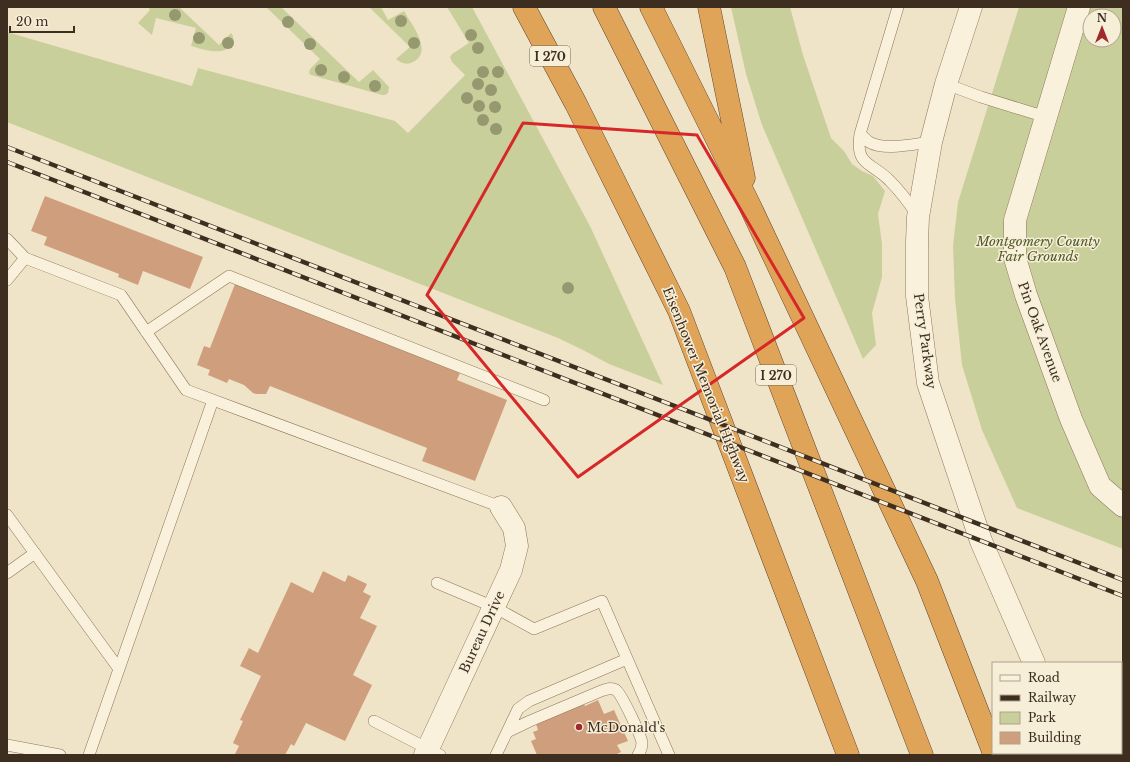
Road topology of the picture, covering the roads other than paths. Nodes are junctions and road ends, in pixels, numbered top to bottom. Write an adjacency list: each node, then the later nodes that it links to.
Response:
1 (524, 7): 40 (highway, Eisenhower Memorial Highway / I 270)
2 (604, 7): 41 (highway, I 270)
3 (650, 7): 12 (highway)
4 (709, 7): 12 (highway)
5 (898, 7): 10 (lane)
6 (971, 7): 8 (street, Perry Parkway)
7 (1079, 7): 9 (street, Pin Oak Avenue)
8 (946, 84): 9 (lane); 11 (street, Perry Parkway)
9 (1046, 117): 20 (street, Pin Oak Avenue)
10 (860, 134): 11 (lane); 13 (lane)
11 (931, 142): 13 (street, Perry Parkway)
12 (750, 206): 33 (highway)
13 (918, 217): 28 (street, Perry Parkway)
14 (7, 239): 15 (lane)
15 (25, 258): 16 (lane); 17 (lane)
16 (7, 280)
17 (146, 332): 18 (lane); 19 (lane)
18 (213, 400): 21 (lane); 29 (lane)
19 (544, 400)
20 (1123, 506)
21 (501, 507): 26 (street, Bureau Drive)
22 (7, 515): 23 (lane)
23 (35, 553): 24 (lane); 29 (lane)
24 (7, 573)
25 (437, 583): 26 (lane)
26 (494, 607): 27 (lane); 35 (street, Bureau Drive)
27 (627, 659): 31 (lane); 34 (lane)
28 (1034, 662)
29 (119, 669): 37 (lane)
30 (374, 721): 35 (lane)
31 (507, 732): 38 (lane); 39 (lane)
32 (7, 745): 36 (lane)
33 (992, 748)
34 (665, 752)
35 (431, 753)
36 (59, 755)
37 (89, 755)
38 (496, 755)
39 (638, 755)
40 (848, 755)
41 (922, 755)

